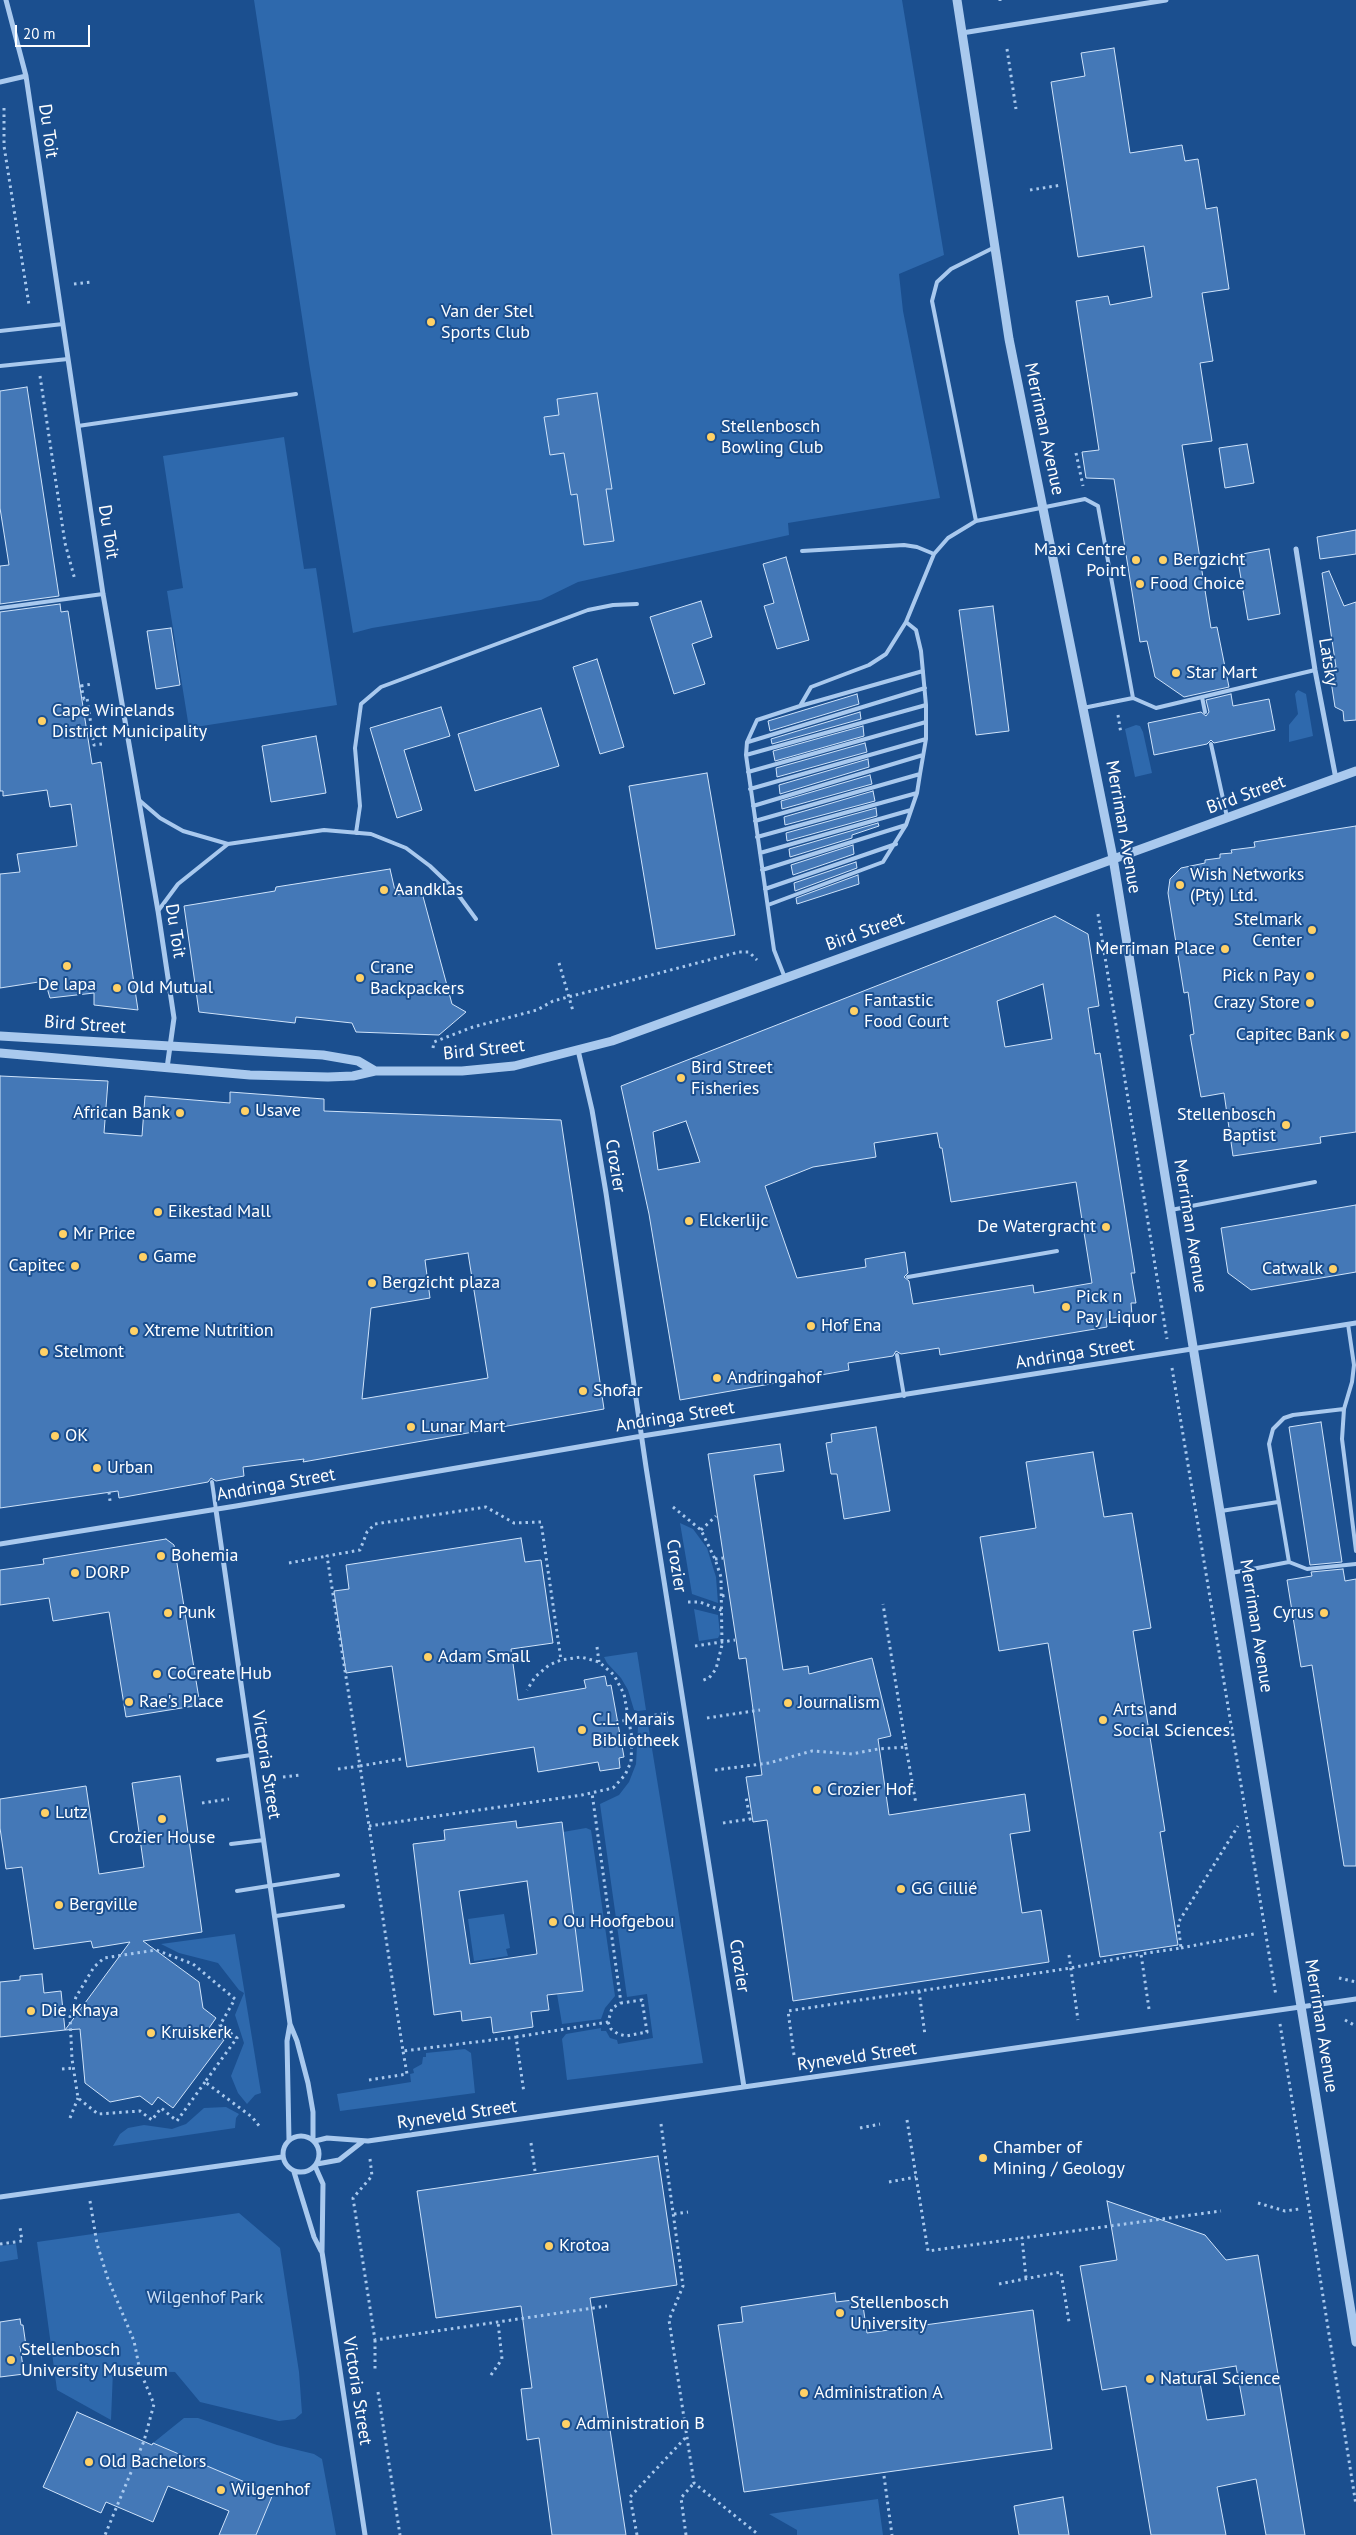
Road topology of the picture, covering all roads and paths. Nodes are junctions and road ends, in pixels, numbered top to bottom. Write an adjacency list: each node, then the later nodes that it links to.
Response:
1 (6, 0): 6 (street, Du Toit)
2 (957, 0): 4 (street, Merriman Avenue)
3 (1166, 0): 4 (street)
4 (962, 33): 12 (street, Merriman Avenue)
5 (1007, 49): 9 (path)
6 (26, 76): 7 (street); 16 (street, Du Toit)
7 (0, 82)
8 (4, 108): 15 (path)
9 (1016, 109)
10 (1062, 185): 11 (path)
11 (1030, 190)
12 (995, 247): 25 (street, Merriman Avenue); 26 (lane)
13 (92, 282): 14 (path)
14 (74, 284)
15 (29, 305)
16 (63, 324): 17 (lane); 18 (street, Du Toit)
17 (0, 331)
18 (68, 359): 19 (lane); 22 (street, Du Toit)
19 (0, 366)
20 (40, 374): 30 (path)
21 (296, 394): 22 (lane)
22 (78, 426): 31 (street, Du Toit)
23 (1076, 453): 24 (path)
24 (1085, 499): 25 (lane); 40 (lane)
25 (1044, 507): 26 (lane); 43 (street, Merriman Avenue)
26 (976, 521): 29 (lane)
27 (1296, 549): 35 (street, Latsky)
28 (802, 552): 29 (lane)
29 (934, 554): 34 (lane)
30 (75, 580)
31 (103, 594): 33 (lane); 58 (street, Du Toit)
32 (638, 604): 64 (lane)
33 (0, 608)
34 (906, 622): 36 (lane); 42 (lane)
35 (1315, 670): 39 (lane); 55 (street, Latsky)
36 (923, 671): 38 (lane); 42 (lane)
37 (92, 684): 48 (path)
38 (925, 688): 41 (lane); 47 (lane)
39 (1202, 697): 40 (lane); 44 (lane)
40 (1133, 698): 43 (lane)
41 (926, 705): 45 (lane); 50 (lane)
42 (800, 706): 47 (lane)
43 (1083, 708): 69 (street, Merriman Avenue)
44 (1205, 712)
45 (926, 722): 46 (lane); 53 (lane)
46 (926, 738): 51 (lane); 56 (lane)
47 (747, 742): 50 (lane)
48 (102, 744)
49 (1210, 744): 61 (lane)
50 (746, 755): 53 (lane)
51 (923, 755): 54 (lane); 59 (lane)
52 (1356, 771): 55 (street, Bird Street)
53 (748, 772): 56 (lane)
54 (920, 774): 57 (lane); 62 (lane)
55 (1336, 779): 61 (street, Bird Street)
56 (750, 790): 59 (lane)
57 (917, 793): 60 (lane); 65 (lane)
58 (138, 799): 66 (lane); 73 (street, Du Toit)
59 (753, 806): 62 (lane)
60 (911, 810): 63 (lane); 68 (lane)
61 (1228, 819): 69 (street, Bird Street)
62 (755, 822): 65 (lane)
63 (906, 825): 67 (lane); 70 (lane)
64 (356, 833): 66 (lane); 75 (lane)
65 (757, 837): 68 (lane)
66 (228, 844): 73 (lane)
67 (896, 844): 71 (lane); 72 (lane)
68 (760, 853): 70 (lane)
69 (1113, 858): 78 (street, Bird Street); 89 (street, Merriman Avenue)
70 (762, 870): 71 (lane)
71 (765, 889): 72 (lane)
72 (768, 905): 78 (lane)
73 (158, 911): 82 (street, Du Toit)
74 (1098, 914): 95 (path)
75 (476, 919)
76 (756, 960): 79 (path)
77 (559, 963): 79 (path)
78 (785, 978): 84 (street, Bird Street)
79 (569, 996): 80 (path); 83 (path)
80 (573, 1012)
81 (0, 1036): 82 (street, Bird Street)
82 (170, 1046): 86 (street, Du Toit); 87 (street, Bird Street)
83 (434, 1048)
84 (578, 1050): 87 (street, Bird Street); 100 (street, Crozier)
85 (0, 1053): 86 (street, Bird Street)
86 (167, 1068): 87 (street, Bird Street)
87 (375, 1071)
88 (1314, 1182): 89 (lane)
89 (1171, 1210): 94 (street, Merriman Avenue)
90 (1057, 1251): 91 (lane)
91 (908, 1276)
92 (1356, 1323): 93 (street, Andringa Street)
93 (1348, 1324): 94 (street, Andringa Street); 97 (lane)
94 (1192, 1348): 95 (street, Andringa Street); 107 (street, Merriman Avenue)
95 (1169, 1352): 98 (street, Andringa Street); 173 (path)
96 (897, 1355): 98 (lane)
97 (1354, 1382): 99 (lane)
98 (904, 1396): 100 (street, Andringa Street)
99 (1344, 1408): 104 (lane); 111 (lane)
100 (642, 1436): 106 (street, Andringa Street); 187 (street, Crozier)
101 (212, 1482): 106 (lane)
102 (109, 1492): 103 (path)
103 (110, 1501)
104 (1278, 1502): 107 (lane); 115 (lane)
105 (673, 1507): 109 (path)
106 (216, 1510): 110 (street, Andringa Street); 138 (street, Victoria Street)
107 (1221, 1511): 118 (street, Merriman Avenue)
108 (716, 1516): 109 (path)
109 (701, 1530): 114 (path)
110 (0, 1544)
111 (1356, 1551)
112 (327, 1556): 116 (path); 128 (path); 141 (path)
113 (723, 1558): 114 (path)
114 (715, 1559): 120 (path)
115 (1289, 1562): 117 (lane); 118 (lane)
116 (289, 1563)
117 (1356, 1564)
118 (1231, 1573): 171 (street, Merriman Avenue)
119 (728, 1595): 120 (path)
120 (722, 1596): 123 (path)
121 (688, 1602): 123 (path)
122 (883, 1604): 137 (path)
123 (723, 1611): 125 (path)
124 (734, 1640): 125 (path)
125 (722, 1642): 126 (path); 130 (path)
126 (695, 1646)
127 (597, 1647): 129 (path)
128 (561, 1660): 129 (path); 131 (path)
129 (599, 1662): 135 (path)
130 (701, 1681)
131 (527, 1690)
132 (760, 1710): 134 (path)
133 (668, 1713): 135 (path)
134 (706, 1718)
135 (629, 1720): 136 (path); 146 (path)
136 (616, 1722)
137 (906, 1747): 143 (path); 150 (path)
138 (251, 1755): 140 (lane); 154 (street, Victoria Street)
139 (401, 1759): 141 (path)
140 (218, 1760)
141 (360, 1766): 142 (path); 152 (path)
142 (338, 1769)
143 (715, 1770)
144 (301, 1774): 145 (path)
145 (283, 1777)
146 (592, 1793): 152 (path); 170 (path)
147 (746, 1797): 151 (path)
148 (229, 1799): 149 (path)
149 (202, 1803)
150 (916, 1804)
151 (723, 1823)
152 (369, 1826): 181 (path)
153 (1238, 1826): 162 (path)
154 (264, 1840): 155 (lane); 157 (street, Victoria Street)
155 (231, 1844)
156 (338, 1875): 157 (lane)
157 (270, 1886): 158 (lane); 160 (street, Victoria Street)
158 (237, 1892)
159 (343, 1906): 160 (lane)
160 (276, 1916): 177 (street, Victoria Street)
161 (1254, 1934): 162 (path)
162 (1181, 1948): 163 (path)
163 (1141, 1954): 165 (path); 172 (path)
164 (1069, 1955): 165 (path)
165 (1071, 1968): 168 (path); 174 (path)
166 (1339, 1978): 167 (path)
167 (1356, 1982)
168 (919, 1991): 179 (path); 182 (path)
169 (1356, 1999): 171 (street, Ryneveld Street)
170 (621, 2003): 176 (path); 176 (path)
171 (1301, 2007): 173 (street, Ryneveld Street); 224 (street, Merriman Avenue)
172 (1149, 2009)
173 (1278, 2010): 187 (street, Ryneveld Street); 231 (path)
174 (1078, 2020)
175 (1345, 2020): 178 (path)
176 (608, 2022): 180 (path)
177 (290, 2024): 196 (street, Victoria Street); 197 (street, Victoria Street)
178 (1356, 2026)
179 (925, 2034)
180 (516, 2036): 181 (path); 188 (path)
181 (403, 2051): 185 (path)
182 (794, 2055)
183 (73, 2068): 184 (path); 186 (path); 189 (path)
184 (62, 2069)
185 (369, 2080)
186 (205, 2082): 189 (path); 194 (path)
187 (744, 2087): 198 (street, Ryneveld Street)
188 (524, 2093)
189 (78, 2098): 190 (path)
190 (70, 2118)
191 (907, 2120): 205 (path)
192 (661, 2124): 213 (path)
193 (880, 2124): 195 (path)
194 (260, 2127)
195 (860, 2128)
196 (289, 2140): 197 (street); 200 (street)
197 (314, 2141): 198 (street, Ryneveld Street); 202 (street)
198 (362, 2142): 202 (street, Ryneveld Street)
199 (531, 2143): 203 (path)
200 (282, 2157): 204 (street); 207 (street)
201 (370, 2159): 223 (path)
202 (316, 2165): 204 (street); 217 (street, Victoria Street)
203 (535, 2171)
204 (294, 2172): 217 (street, Victoria Street)
205 (916, 2177): 206 (path); 215 (path)
206 (889, 2182)
207 (0, 2197)
208 (90, 2202): 232 (path)
209 (1258, 2203): 210 (path)
210 (1299, 2209)
211 (1221, 2211): 215 (path)
212 (688, 2212): 213 (path)
213 (674, 2214): 228 (path)
214 (20, 2227): 216 (path)
215 (1022, 2238): 218 (path)
216 (0, 2244)
217 (322, 2252): 233 (street, Victoria Street)
218 (1026, 2278): 219 (path); 222 (path)
219 (999, 2284)
220 (607, 2306): 221 (path)
221 (498, 2322): 223 (path); 226 (path)
222 (1068, 2322)
223 (374, 2340): 225 (path)
224 (1356, 2342)
225 (375, 2369)
226 (491, 2375)
227 (378, 2392): 234 (path)
228 (687, 2436): 230 (path); 235 (path)
229 (884, 2476): 238 (path)
230 (694, 2483): 236 (path); 237 (path)
231 (1356, 2505)
232 (104, 2535)
233 (365, 2535)
234 (400, 2535)
235 (637, 2535)
236 (686, 2535)
237 (759, 2535)
238 (892, 2535)

